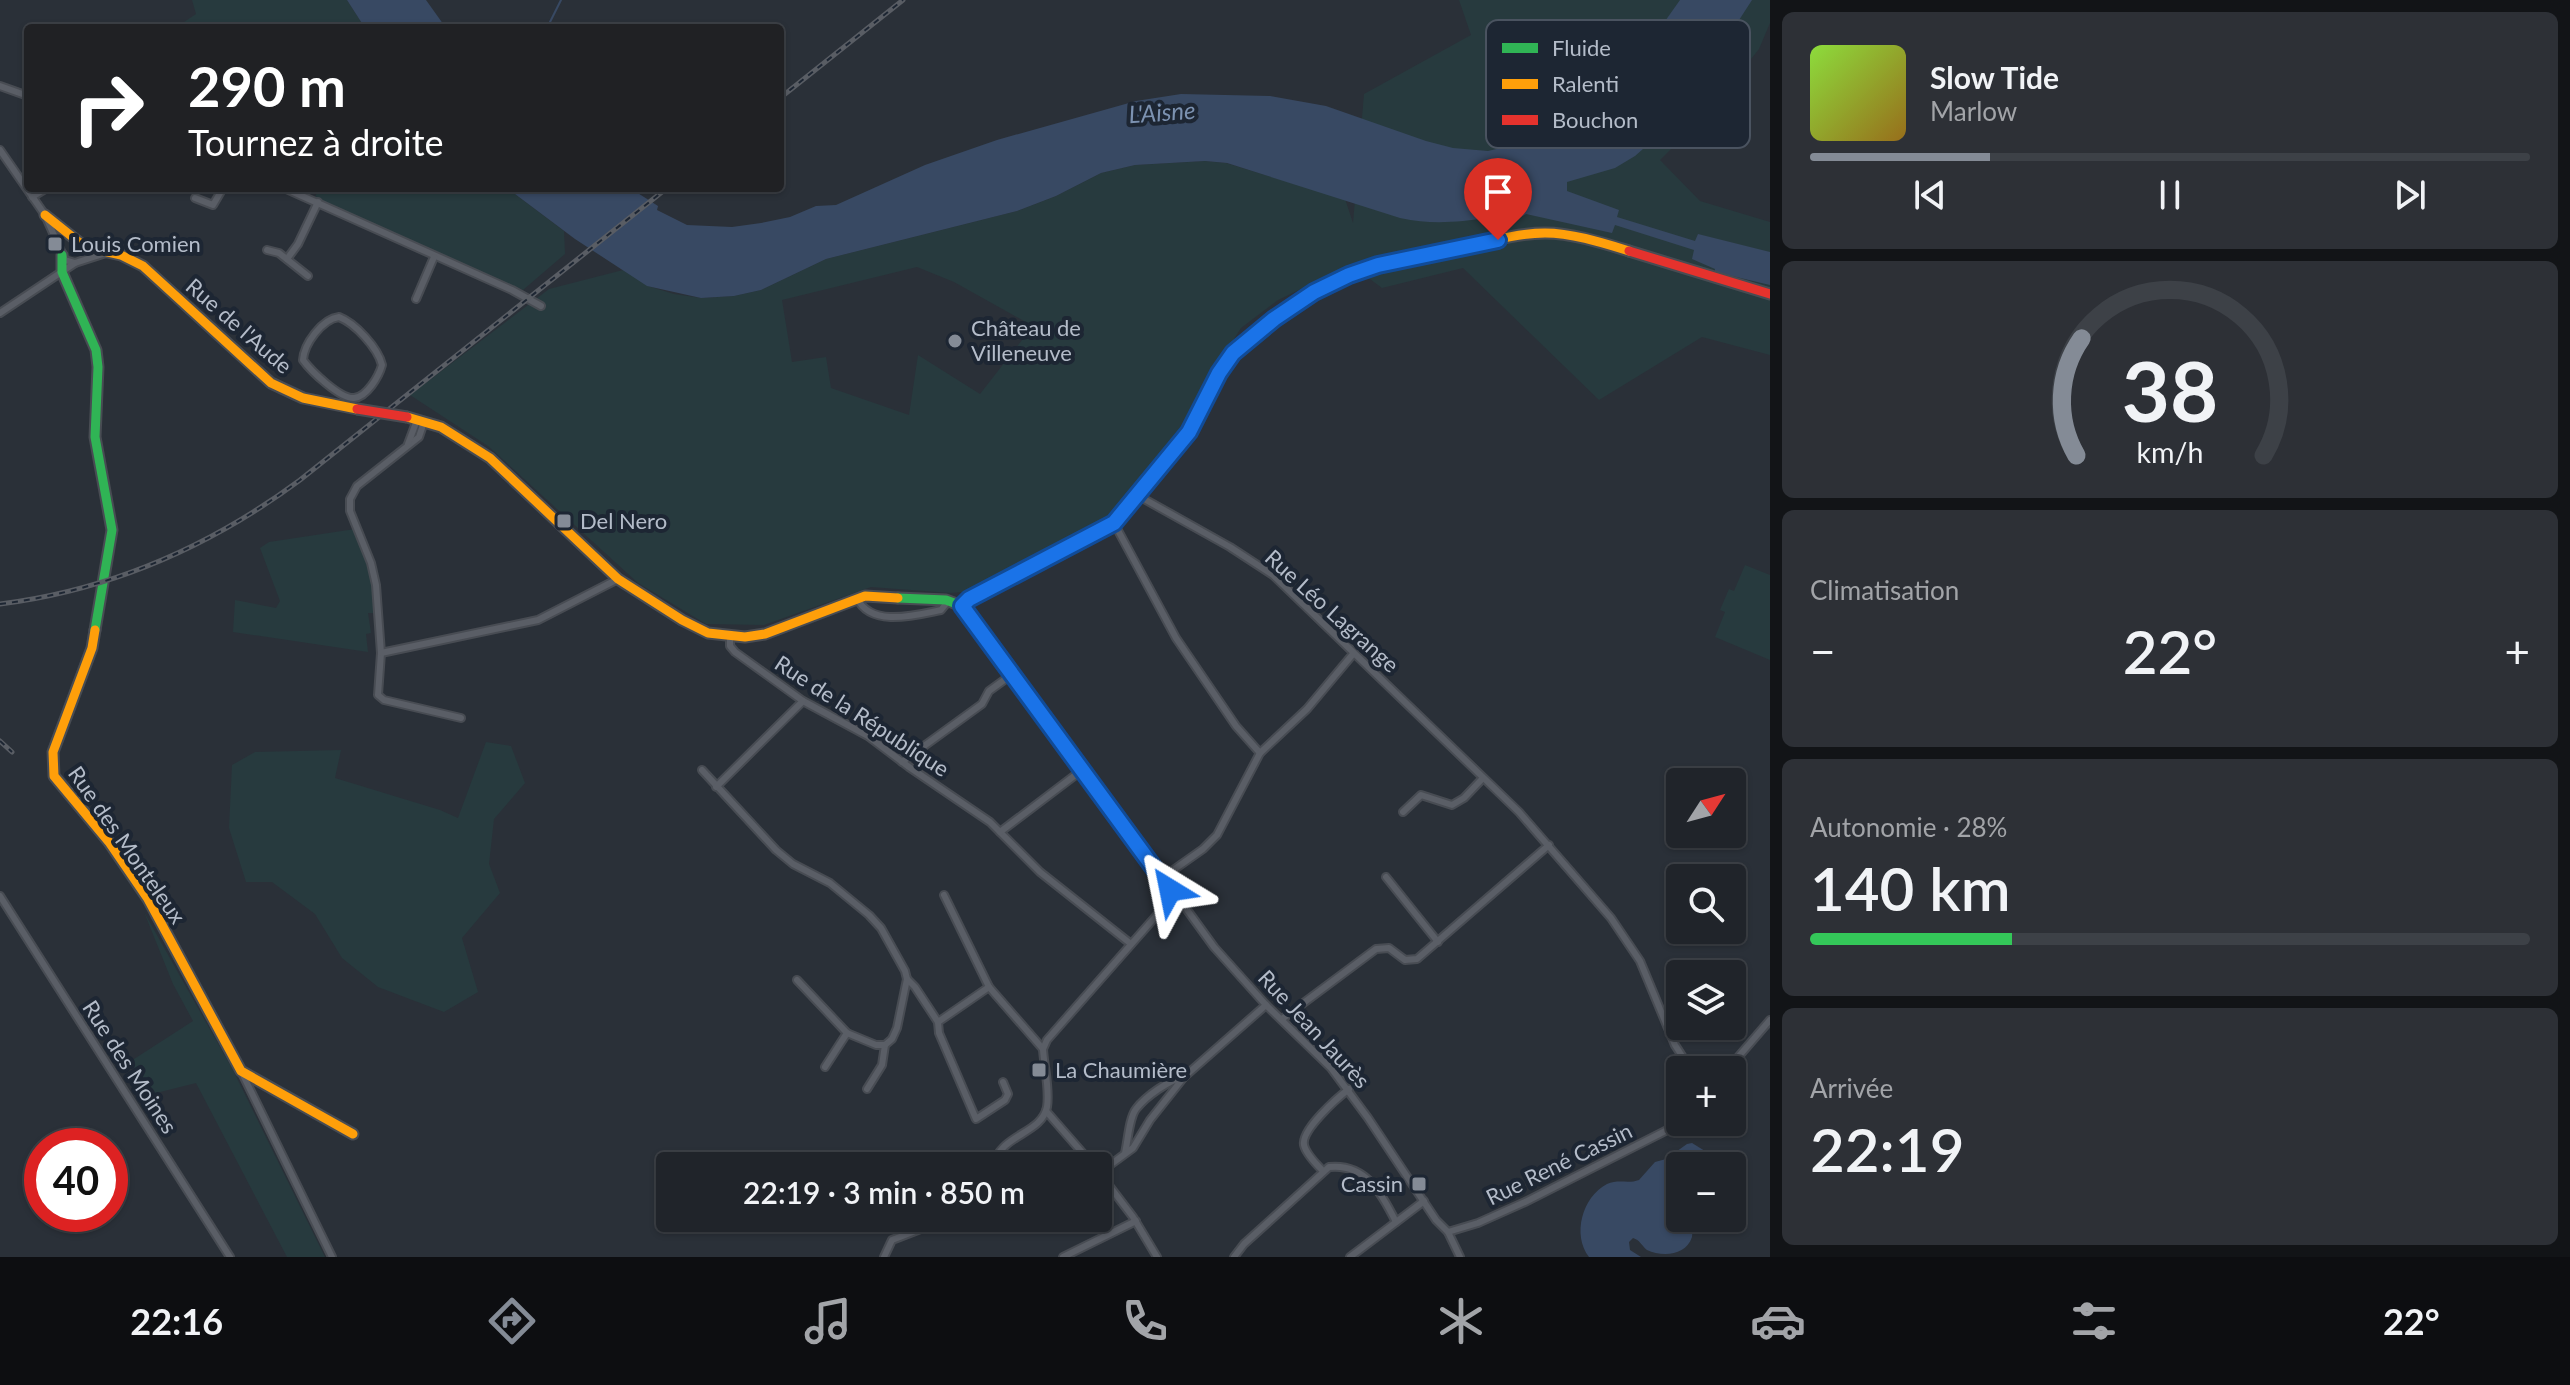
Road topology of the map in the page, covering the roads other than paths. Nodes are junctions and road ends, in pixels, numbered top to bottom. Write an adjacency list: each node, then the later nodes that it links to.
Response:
1 (0, 86): 2 (street)
2 (24, 95)
3 (0, 150): 4 (street)
4 (24, 185)
5 (29, 192): 9 (street)
6 (40, 192): 9 (street)
7 (221, 192): 10 (street)
8 (294, 192): 11 (street)
9 (32, 197): 12 (street)
10 (195, 198)
11 (318, 202): 18 (street); 20 (street)
12 (45, 215): 13 (street); 16 (street)
13 (74, 239): 14 (street); 16 (street)
14 (85, 247): 17 (street, Rue de l'Aude); 19 (street)
15 (267, 250): 20 (street)
16 (62, 252): 21 (street); 22 (street)
17 (106, 253): 19 (street); 29 (street, Rue de l'Aude)
18 (434, 257): 25 (street); 26 (street)
19 (83, 259): 21 (street)
20 (287, 259): 23 (street)
21 (75, 263): 22 (street)
22 (62, 272): 27 (street); 72 (street, Rue des Monteleux)
23 (308, 276)
24 (1770, 294): 31 (street)
25 (416, 299)
26 (541, 306)
27 (0, 313)
28 (332, 387): 28 (street); 29 (street)
29 (323, 402): 30 (street, Rue de l'Aude, bridge)
30 (416, 420): 33 (street, Rue de l'Aude); 38 (street)
31 (1137, 495): 32 (street); 39 (street, Rue Léo Lagrange)
32 (1114, 523): 36 (street); 43 (street)
33 (618, 579): 37 (street, Rue de l'Aude); 38 (street)
34 (857, 598): 35 (street); 35 (street); 37 (street)
35 (945, 602): 36 (street)
36 (962, 606): 40 (street)
37 (730, 636): 41 (street, Rue de la République)
38 (381, 653): 42 (street)
39 (1353, 654): 43 (street); 47 (street, Rue Léo Lagrange)
40 (1011, 675): 44 (street); 46 (street)
41 (803, 701): 44 (street, Rue de la République); 48 (street)
42 (461, 718)
43 (1260, 753): 53 (street)
44 (902, 762): 50 (street, Rue de la République)
45 (702, 770): 48 (street)
46 (1082, 770): 50 (street); 53 (street)
47 (1483, 778): 49 (street); 51 (street, Rue Léo Lagrange)
48 (716, 787): 59 (street)
49 (1403, 812)
50 (1000, 832): 58 (street, Rue de la République)
51 (1549, 845): 57 (street); 69 (street, Rue Léo Lagrange)
52 (1386, 877): 57 (street)
53 (1162, 878): 56 (street)
54 (944, 895): 61 (street)
55 (0, 896): 93 (street, Rue des Moines)
56 (1171, 899): 58 (street); 62 (street, Rue Jean Jaurès)
57 (1438, 942): 63 (street)
58 (1131, 944): 68 (street)
59 (907, 979): 65 (street); 67 (street)
60 (797, 980): 66 (street)
61 (989, 987): 65 (street); 68 (street)
62 (1266, 1005): 63 (street, Rue Jean Jaurès); 73 (street)
63 (1282, 1019): 76 (street, Rue Jean Jaurès)
64 (1770, 1020): 70 (street)
65 (938, 1022): 74 (street)
66 (847, 1033): 67 (street); 71 (street)
67 (885, 1045): 75 (street)
68 (1043, 1049): 77 (street)
69 (1682, 1056)
70 (1739, 1056)
71 (825, 1067)
72 (241, 1071): 81 (street); 94 (street)
73 (1184, 1077): 78 (street); 79 (street)
74 (1003, 1082)
75 (867, 1089)
76 (1349, 1089): 86 (street); 88 (street, Rue Jean Jaurès)
77 (1046, 1111): 82 (street); 83 (street)
78 (1133, 1119): 79 (street); 84 (street)
79 (1150, 1120): 84 (street)
80 (1666, 1131): 92 (street, Rue René Cassin)
81 (353, 1134)
82 (999, 1152)
83 (1082, 1152)
84 (1125, 1153): 85 (street)
85 (1112, 1162)
86 (1323, 1171): 90 (street); 98 (street)
87 (1112, 1189): 89 (street)
88 (1424, 1201): 90 (street); 92 (street, Rue Jean Jaurès)
89 (1136, 1221): 96 (street); 97 (street)
90 (1396, 1222): 99 (street)
91 (913, 1232): 95 (street)
92 (1448, 1232): 100 (street, Rue Jean Jaurès)
93 (230, 1257)
94 (332, 1257)
95 (884, 1257)
96 (1063, 1257)
97 (1157, 1257)
98 (1234, 1257)
99 (1350, 1257)
100 (1460, 1257)

